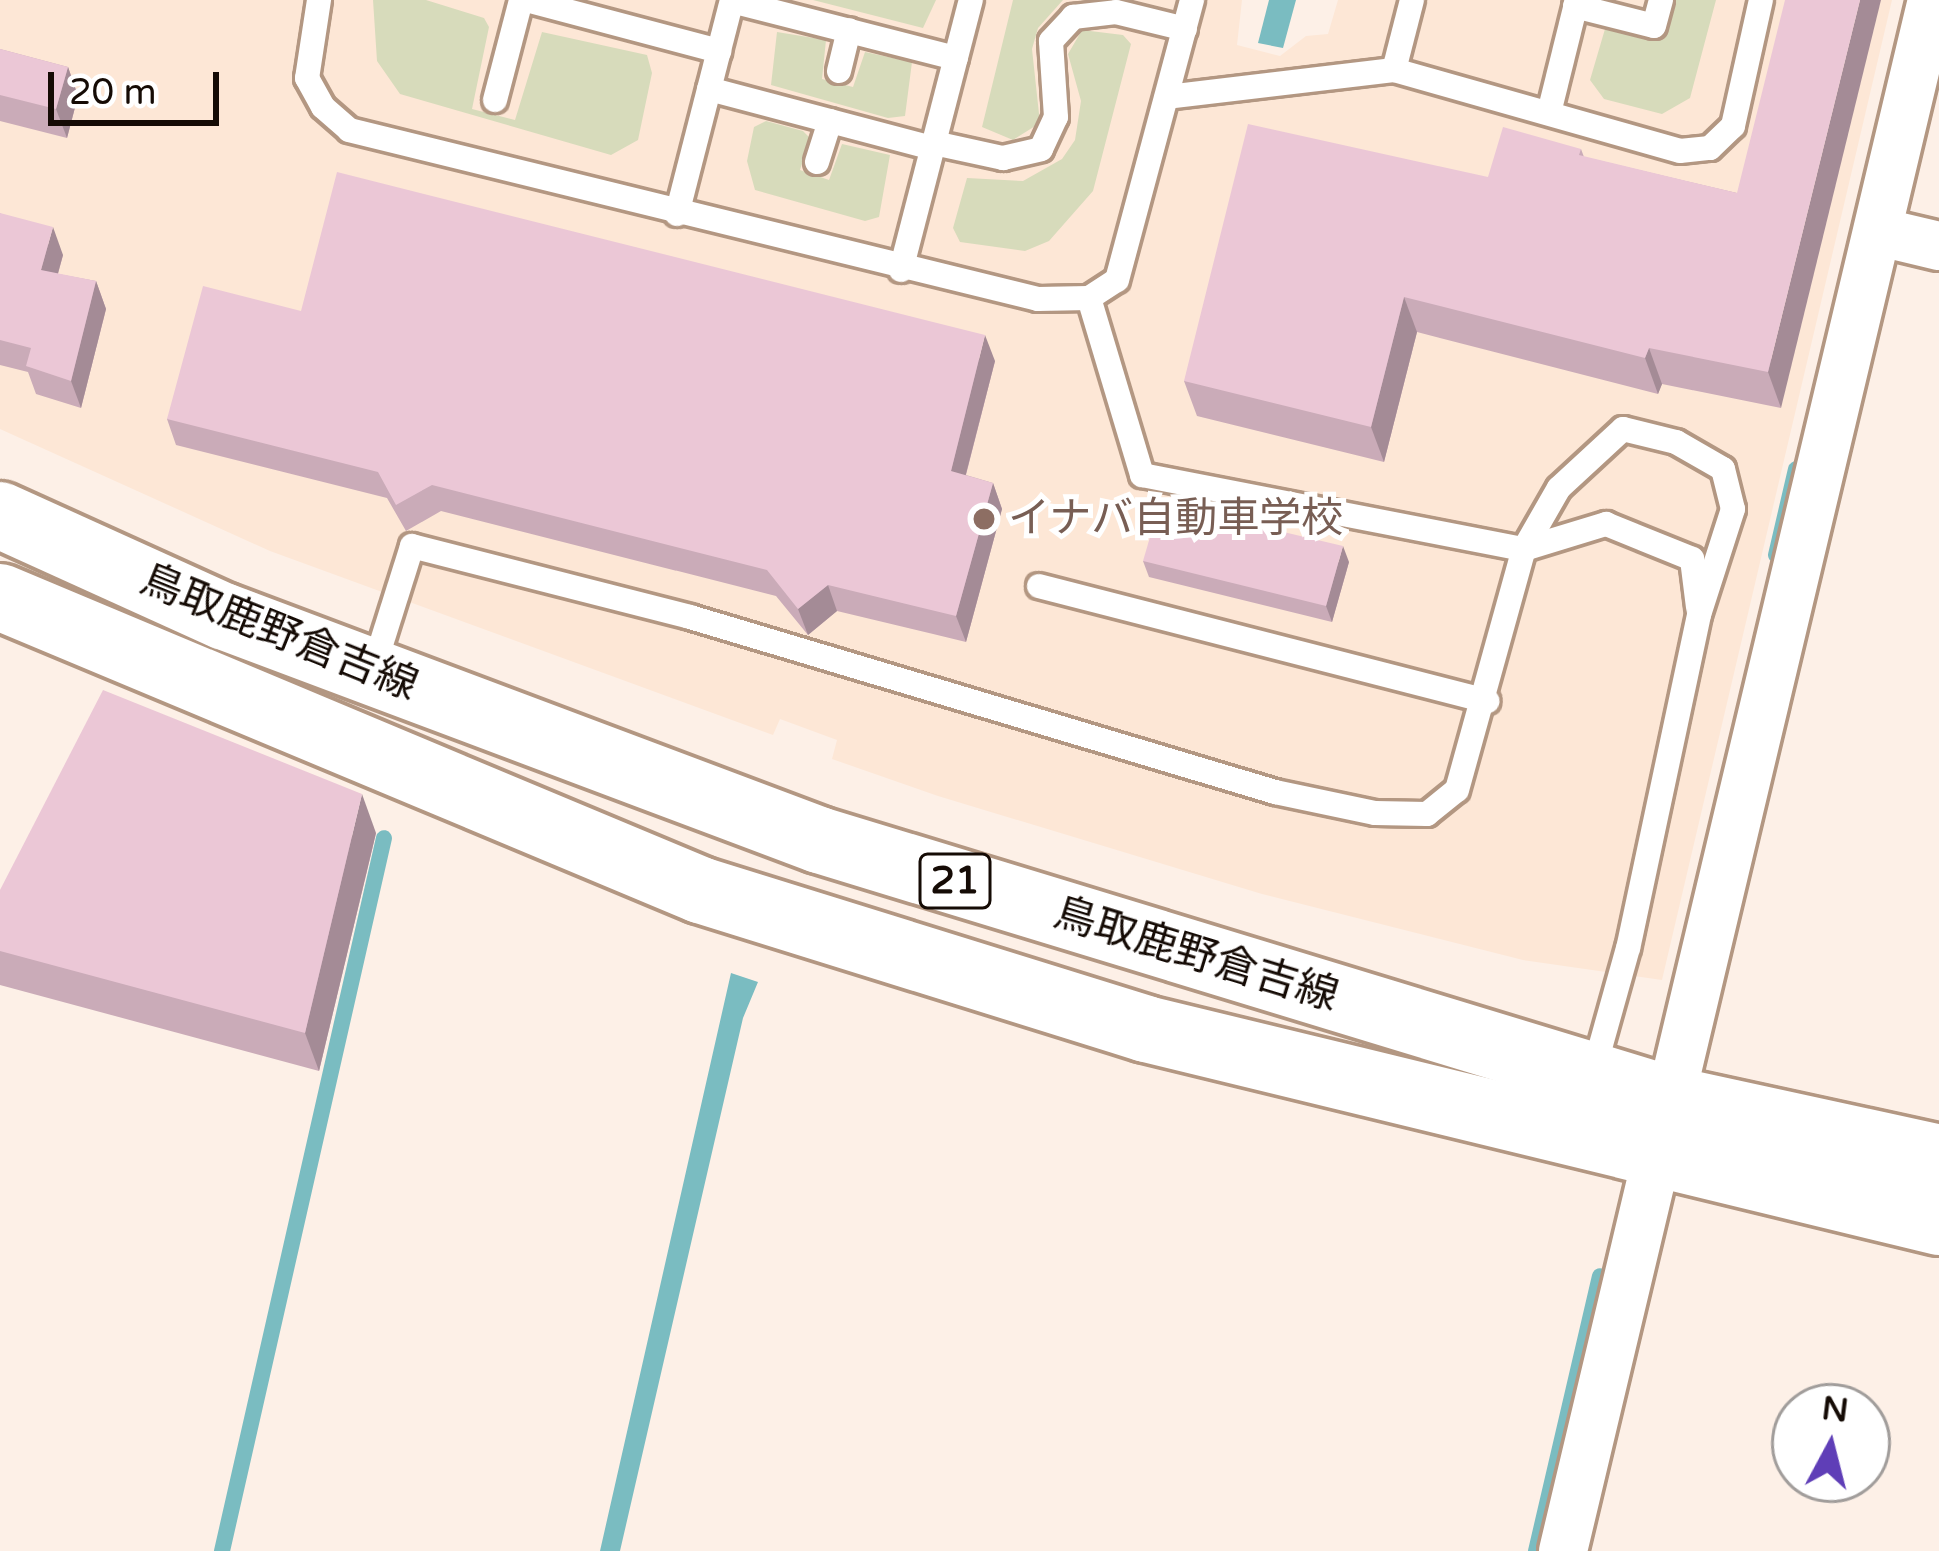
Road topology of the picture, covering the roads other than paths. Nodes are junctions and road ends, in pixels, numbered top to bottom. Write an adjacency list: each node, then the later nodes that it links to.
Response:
1 (319, 0): 24 (lane)
2 (524, 0): 13 (lane); 19 (lane)
3 (732, 0): 12 (lane); 13 (lane)
4 (971, 0): 14 (lane)
5 (1192, 0): 11 (lane)
6 (1412, 0): 15 (lane)
7 (1661, 0): 10 (lane)
8 (1761, 0): 20 (lane)
9 (1932, 0): 25 (street)
10 (1576, 3): 20 (lane)
11 (1185, 28): 18 (lane); 22 (lane)
12 (849, 30): 14 (lane); 16 (lane)
13 (719, 51): 17 (lane)
14 (956, 58): 22 (lane)
15 (1394, 70): 18 (lane); 20 (lane)
16 (839, 71)
17 (709, 89): 21 (lane); 24 (lane)
18 (1167, 97): 28 (lane)
19 (495, 100)
20 (1549, 113)
21 (830, 121): 22 (lane); 23 (lane)
22 (933, 145): 27 (lane)
23 (817, 162)
24 (677, 214): 27 (lane)
25 (1880, 232): 26 (street); 37 (street)
26 (1939, 246)
27 (901, 270): 28 (lane)
28 (1089, 298): 30 (lane)
29 (0, 515): 34 (main road, 鳥取鹿野倉吉線 / 21)
30 (1524, 549): 33 (lane); 33 (lane); 35 (lane)
31 (1039, 586): 35 (lane)
32 (0, 597): 37 (main road, 鳥取鹿野倉吉線 / 21)
33 (1699, 615): 36 (lane)
34 (372, 673): 35 (lane); 36 (main road, 鳥取鹿野倉吉線 / 21)
35 (1488, 700)
36 (1592, 1076): 37 (main road, 鳥取鹿野倉吉線 / 21)
37 (1665, 1130): 38 (main road, 鳥取鹿野倉吉線 / 21); 39 (main road, 鳥取鹿野倉吉線 / 21); 40 (street)
38 (1939, 1158)
39 (1939, 1222)
40 (1563, 1551)

